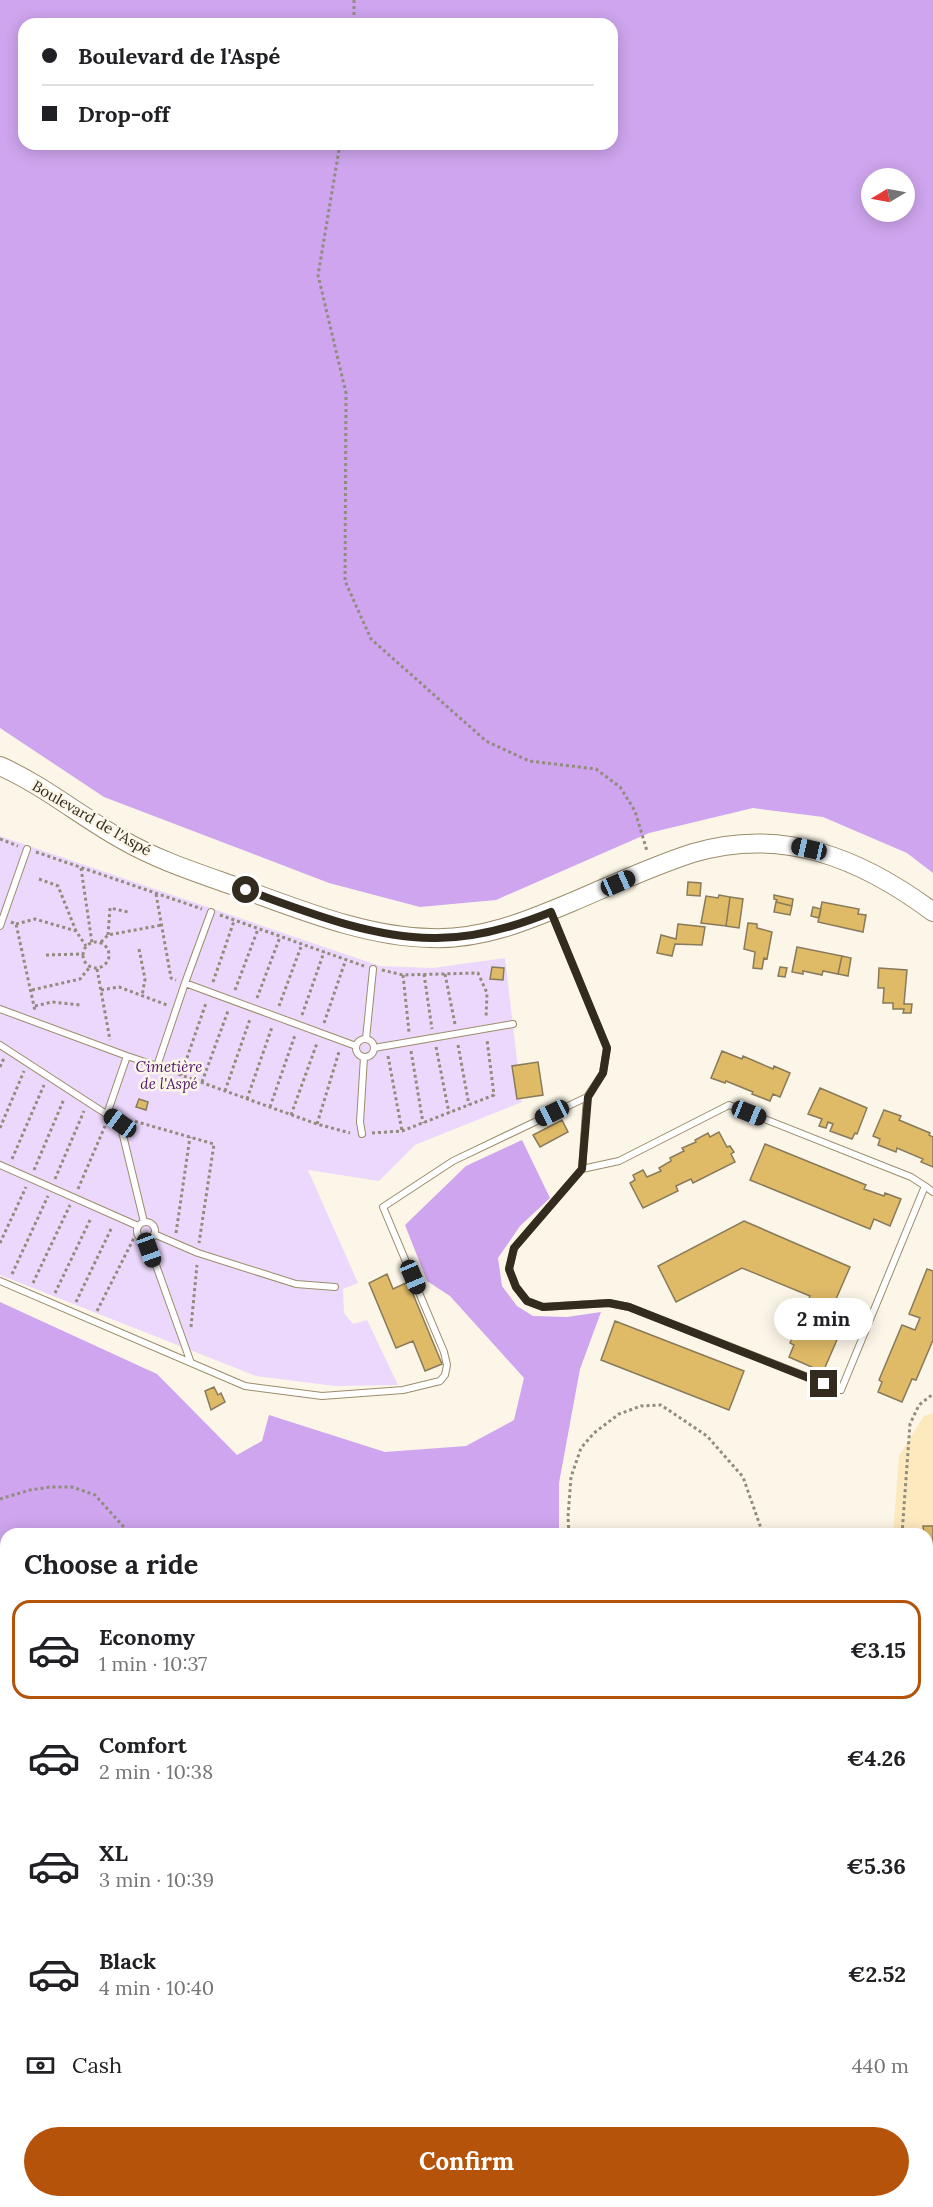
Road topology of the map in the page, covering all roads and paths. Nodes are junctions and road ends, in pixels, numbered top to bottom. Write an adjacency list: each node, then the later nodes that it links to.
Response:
1 (354, 0): 2 (path)
2 (354, 18)
3 (339, 150): 7 (path)
4 (0, 766): 13 (main road, Boulevard de l'Aspé)
5 (0, 839): 6 (path)
6 (27, 849): 8 (path); 15 (lane)
7 (648, 855)
8 (81, 868): 10 (path); 20 (path)
9 (39, 879): 18 (path)
10 (156, 894): 12 (path); 17 (path)
11 (128, 912): 19 (path)
12 (211, 912): 28 (path); 29 (lane)
13 (551, 912): 14 (main road, Boulevard de l'Aspé); 53 (lane)
14 (933, 912)
15 (1, 923): 16 (path)
16 (16, 924): 18 (path); 30 (path)
17 (162, 924): 19 (path); 29 (path)
18 (76, 932): 22 (path)
19 (108, 935): 21 (path)
20 (92, 943): 21 (path); 22 (path)
21 (100, 943): 27 (path)
22 (86, 946): 24 (path)
23 (139, 949): 32 (path)
24 (82, 954): 25 (path); 26 (path)
25 (46, 955)
26 (90, 967): 27 (path); 30 (path)
27 (97, 969): 31 (path)
28 (373, 969): 39 (path); 40 (lane)
29 (185, 983): 36 (lane); 41 (lane)
30 (32, 990): 34 (path)
31 (100, 990): 32 (path); 46 (path)
32 (142, 996): 36 (path)
33 (80, 1005): 34 (path)
34 (35, 1006): 37 (path)
35 (0, 1009): 37 (lane)
36 (177, 1009): 50 (lane)
37 (36, 1022): 46 (lane)
38 (513, 1024): 39 (lane)
39 (485, 1029): 44 (lane); 58 (path)
40 (366, 1039): 43 (lane); 45 (lane)
41 (343, 1041): 43 (lane); 56 (path)
42 (0, 1045): 49 (lane)
43 (356, 1046): 48 (lane)
44 (387, 1046): 45 (lane); 58 (path)
45 (374, 1048): 48 (lane)
46 (111, 1050): 47 (lane)
47 (127, 1056): 50 (lane); 54 (lane)
48 (364, 1057): 59 (lane)
49 (28, 1062): 51 (lane); 57 (path)
50 (157, 1066): 56 (path)
51 (48, 1075): 52 (lane); 62 (path)
52 (68, 1089): 54 (lane); 64 (path)
53 (588, 1097): 63 (lane); 82 (lane)
54 (107, 1114): 55 (lane)
55 (120, 1123): 60 (path); 69 (lane)
56 (317, 1125): 59 (path)
57 (0, 1128)
58 (402, 1131): 59 (path)
59 (362, 1134)
60 (190, 1137): 74 (path); 75 (path)
61 (0, 1165): 62 (lane)
62 (8, 1168): 64 (lane)
63 (582, 1169): 65 (lane); 65 (lane)
64 (31, 1178): 67 (lane); 73 (path)
65 (925, 1186): 66 (lane)
66 (933, 1192)
67 (96, 1208): 68 (lane); 78 (path)
68 (117, 1217): 69 (lane); 79 (path)
69 (141, 1224): 70 (lane); 71 (lane)
70 (154, 1234): 72 (lane); 74 (lane)
71 (138, 1235): 72 (lane); 80 (path)
72 (147, 1240): 81 (lane)
73 (0, 1243)
74 (175, 1244): 75 (lane)
75 (198, 1253): 77 (lane); 81 (path)
76 (0, 1281): 78 (lane)
77 (335, 1287)
78 (50, 1302): 79 (lane)
79 (72, 1312): 80 (lane)
80 (93, 1320): 82 (lane)
81 (181, 1336): 82 (lane)
82 (190, 1363)
83 (933, 1394): 88 (path)
84 (0, 1499): 85 (path)
85 (125, 1528)
86 (568, 1528): 87 (path)
87 (761, 1528)
88 (902, 1528)

